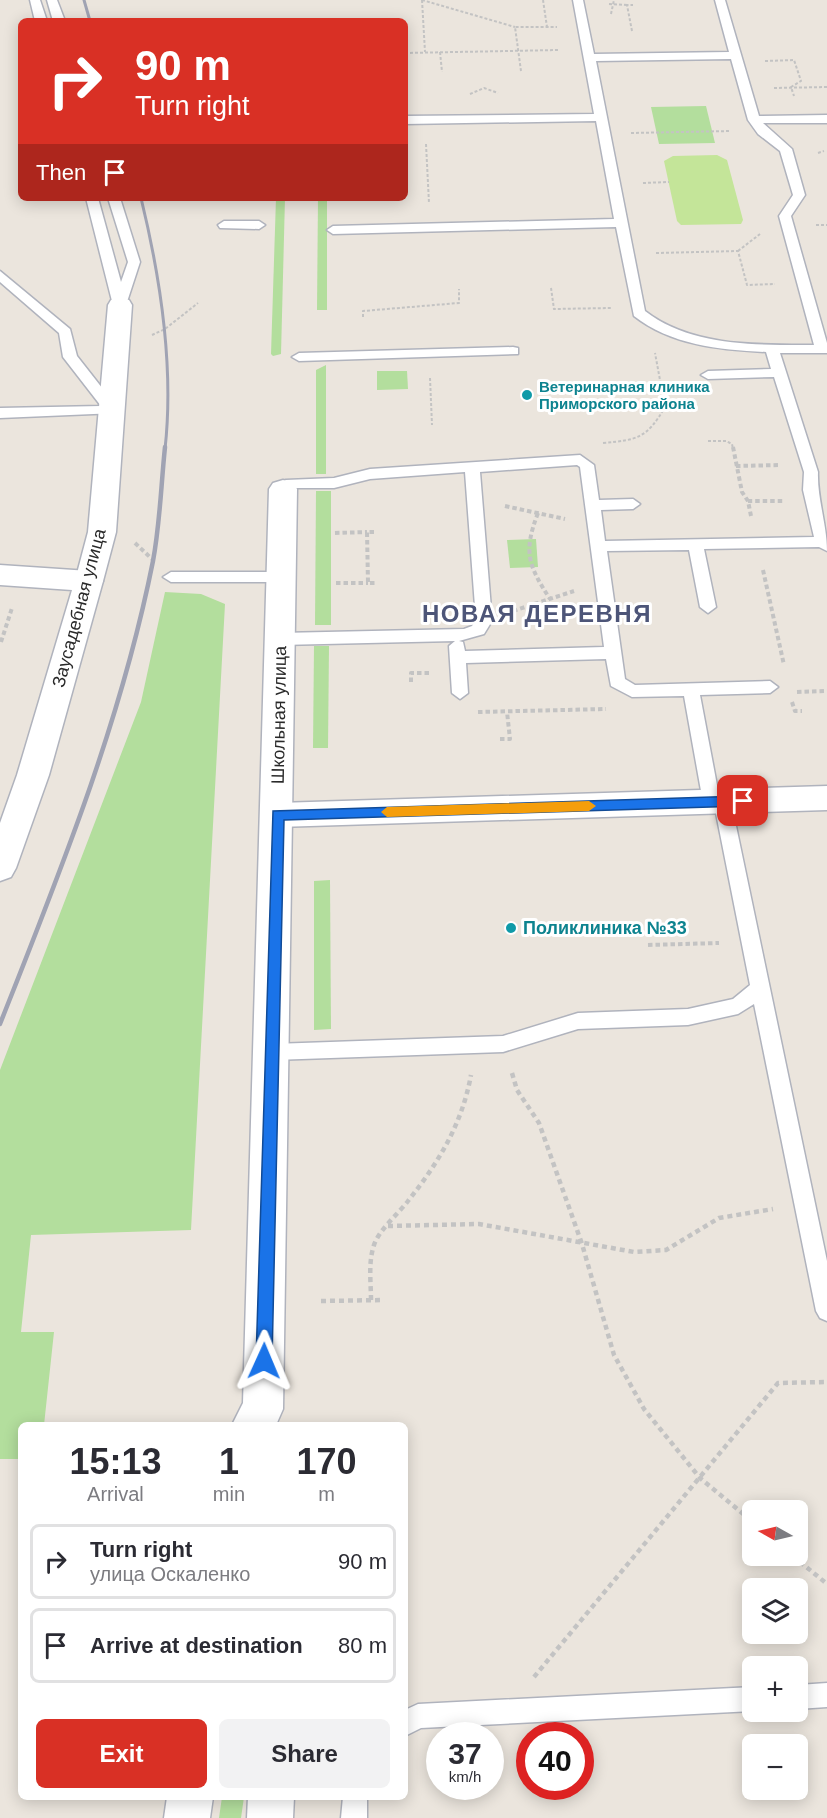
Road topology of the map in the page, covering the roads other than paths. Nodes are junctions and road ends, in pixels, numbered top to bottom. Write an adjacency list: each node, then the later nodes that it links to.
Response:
1 (35, 0): 5 (lane)
2 (52, 0): 6 (lane)
3 (578, 0): 7 (lane)
4 (720, 0): 8 (lane)
5 (40, 18)
6 (58, 18)
7 (588, 54): 8 (lane); 9 (lane)
8 (737, 58): 12 (lane)
9 (599, 117): 11 (lane); 15 (lane)
10 (827, 119): 12 (lane)
11 (408, 120)
12 (758, 125): 21 (lane)
13 (93, 201): 20 (lane)
14 (115, 201): 20 (lane)
15 (621, 223): 18 (lane); 22 (lane)
16 (224, 225): 17 (lane)
17 (259, 225)
18 (333, 230)
19 (0, 275): 27 (lane)
20 (120, 305): 27 (street, Заусадебная улица)
21 (824, 349): 22 (lane)
22 (772, 350): 25 (lane)
23 (513, 351): 24 (lane)
24 (299, 357)
25 (779, 373): 26 (lane); 30 (lane)
26 (708, 375)
27 (112, 410): 28 (lane); 41 (street, Заусадебная улица)
28 (0, 413)
29 (472, 467): 32 (lane); 34 (lane); 43 (lane)
30 (810, 468): 31 (lane); 35 (lane)
31 (827, 471)
32 (284, 487): 39 (street, Школьная улица)
33 (633, 504): 34 (lane)
34 (592, 505): 37 (lane)
35 (824, 538): 36 (lane)
36 (695, 544): 37 (lane); 42 (lane)
37 (598, 546): 45 (lane)
38 (0, 575): 41 (street)
39 (282, 577): 40 (lane); 44 (street, Школьная улица)
40 (171, 578)
41 (89, 581): 53 (street, Заусадебная улица)
42 (708, 607)
43 (456, 635): 44 (lane); 46 (lane)
44 (280, 639): 52 (street, Школьная улица)
45 (613, 654): 46 (lane); 48 (lane)
46 (458, 657): 49 (lane)
47 (770, 687): 48 (lane)
48 (691, 690): 51 (lane)
49 (460, 693)
50 (827, 798): 51 (street)
51 (717, 802): 52 (street); 54 (lane)
52 (278, 815): 55 (street, Школьная улица)
53 (0, 868)
54 (761, 987): 55 (lane); 56 (lane)
55 (273, 1052): 58 (street, Школьная улица)
56 (822, 1263): 57 (lane)
57 (827, 1311)
58 (263, 1420)
59 (827, 1695): 60 (lane)
60 (808, 1696)
61 (742, 1700): 62 (lane)
62 (408, 1722)
63 (189, 1800): 66 (street)
64 (271, 1800): 67 (street)
65 (355, 1800): 68 (lane)
66 (186, 1818)
67 (270, 1818)
68 (354, 1818)

